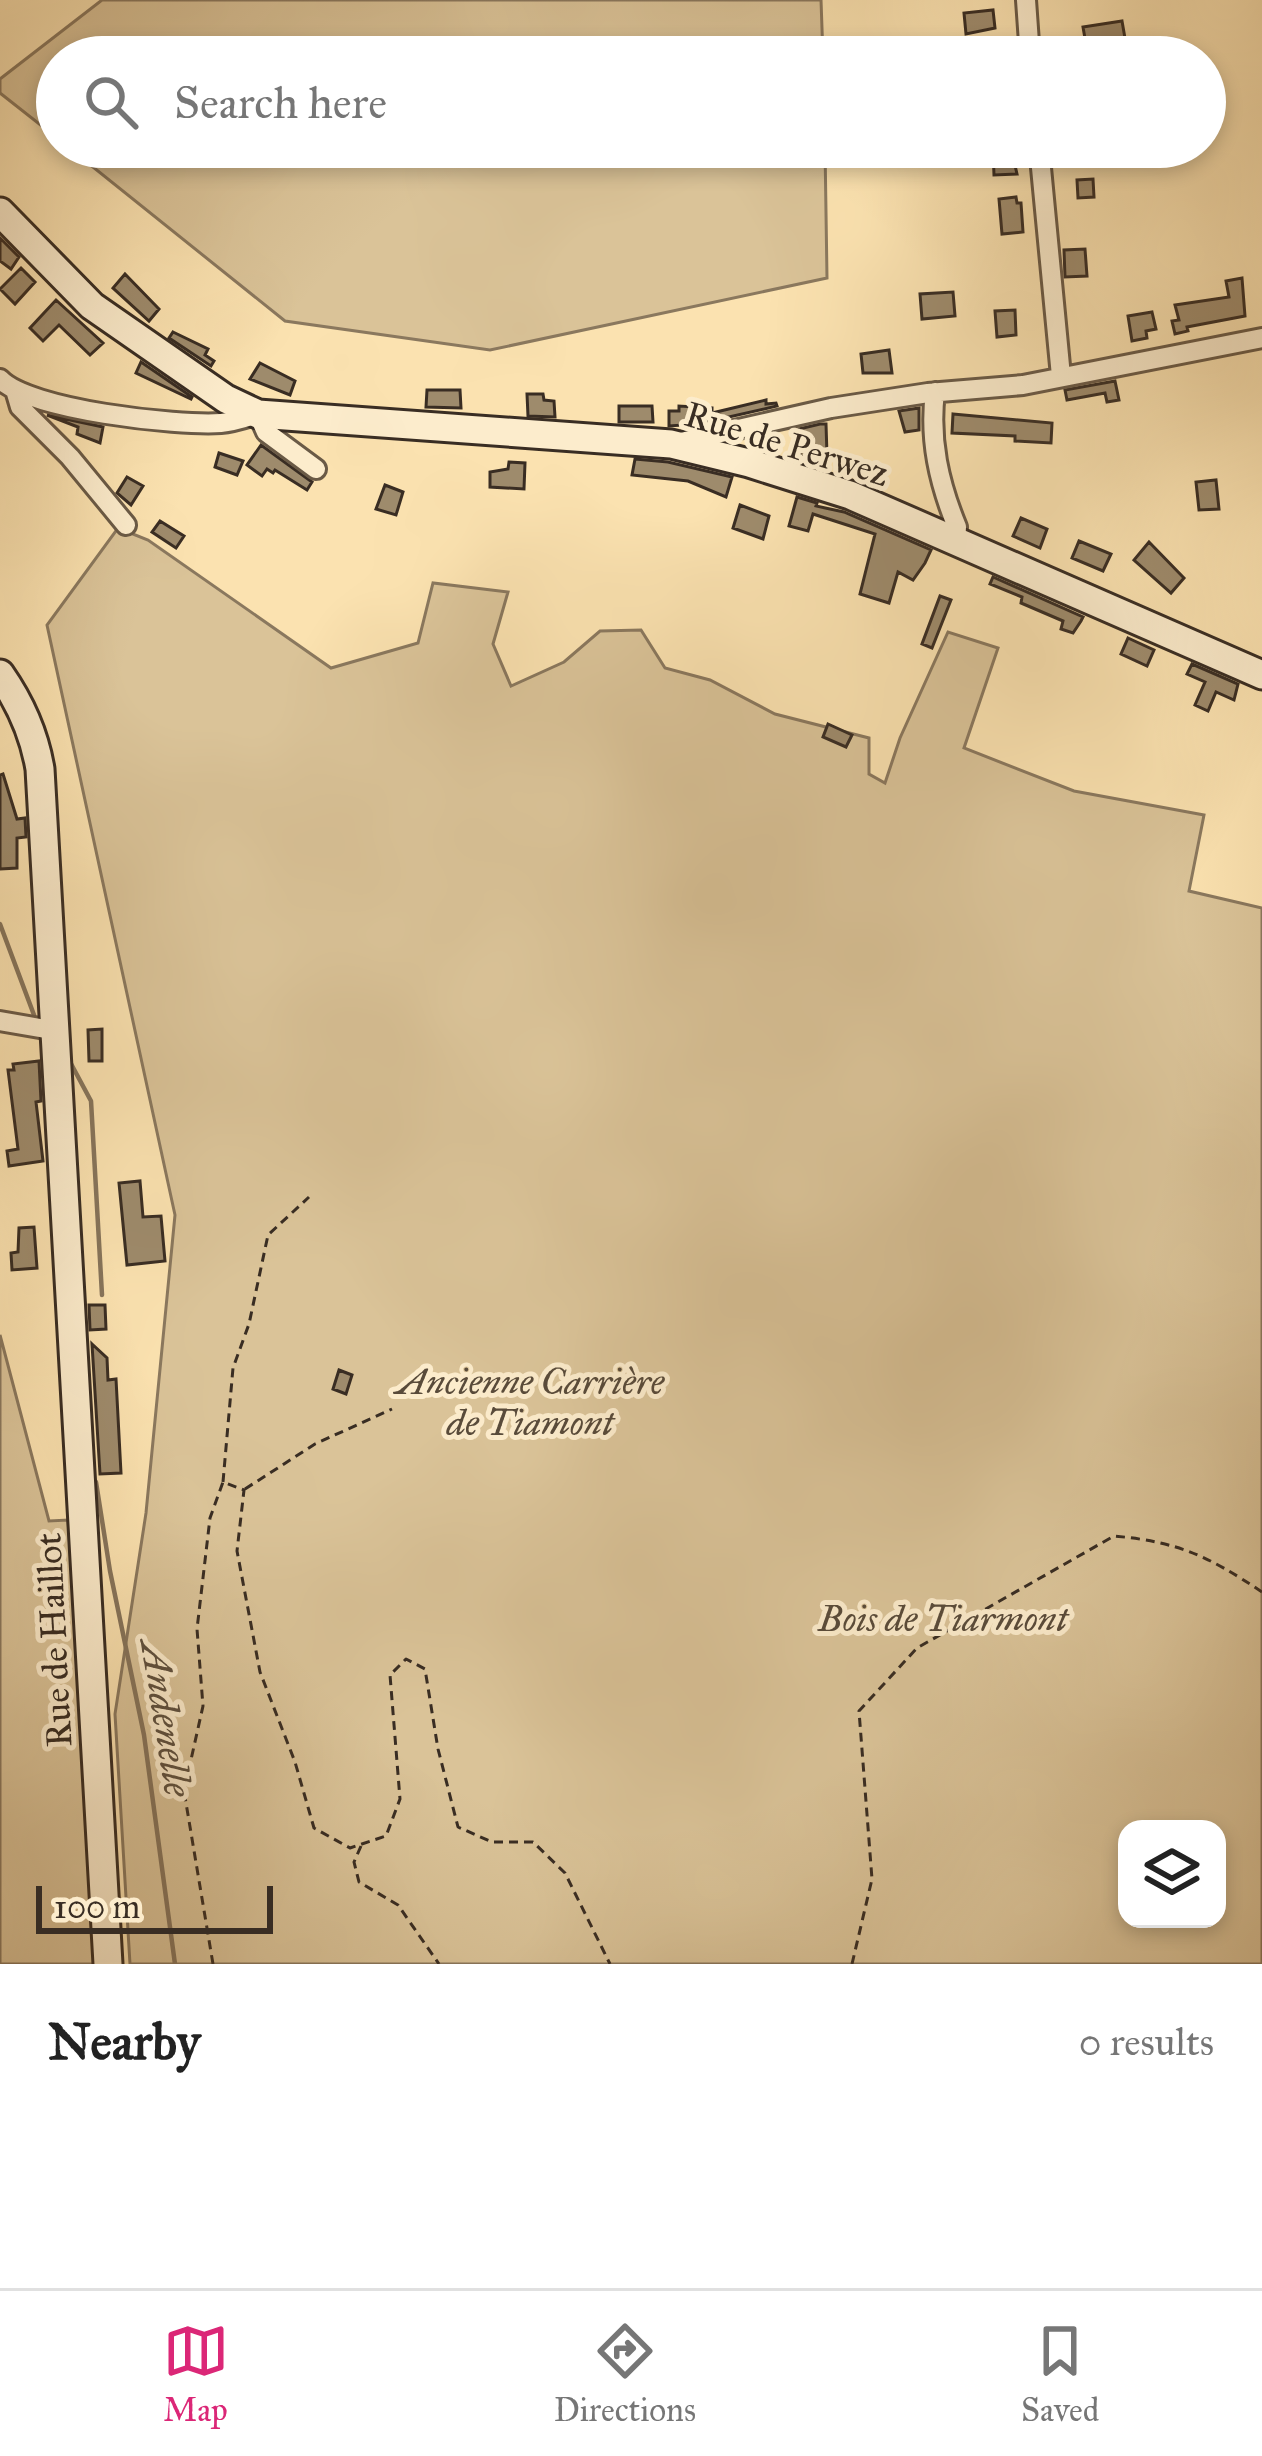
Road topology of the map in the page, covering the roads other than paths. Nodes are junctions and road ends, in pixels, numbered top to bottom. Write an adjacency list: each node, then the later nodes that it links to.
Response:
1 (1026, 0): 2 (street)
2 (1029, 36)
3 (1041, 168): 6 (street)
4 (0, 212): 9 (street, Rue de Perwez)
5 (1262, 338): 6 (street)
6 (1061, 376): 8 (street)
7 (8, 385): 9 (street); 12 (street)
8 (934, 392): 10 (street); 13 (street)
9 (258, 414): 10 (street, Rue de Perwez); 11 (street, Rue de Perwez)
10 (671, 444): 13 (street, Rue de Perwez)
11 (316, 469)
12 (126, 525)
13 (956, 540): 15 (street, Rue de Perwez)
14 (0, 674): 17 (street, Rue de Haillot)
15 (1262, 675)
16 (0, 1021): 17 (street)
17 (57, 1031): 18 (street, Rue de Haillot)
18 (108, 1964)

